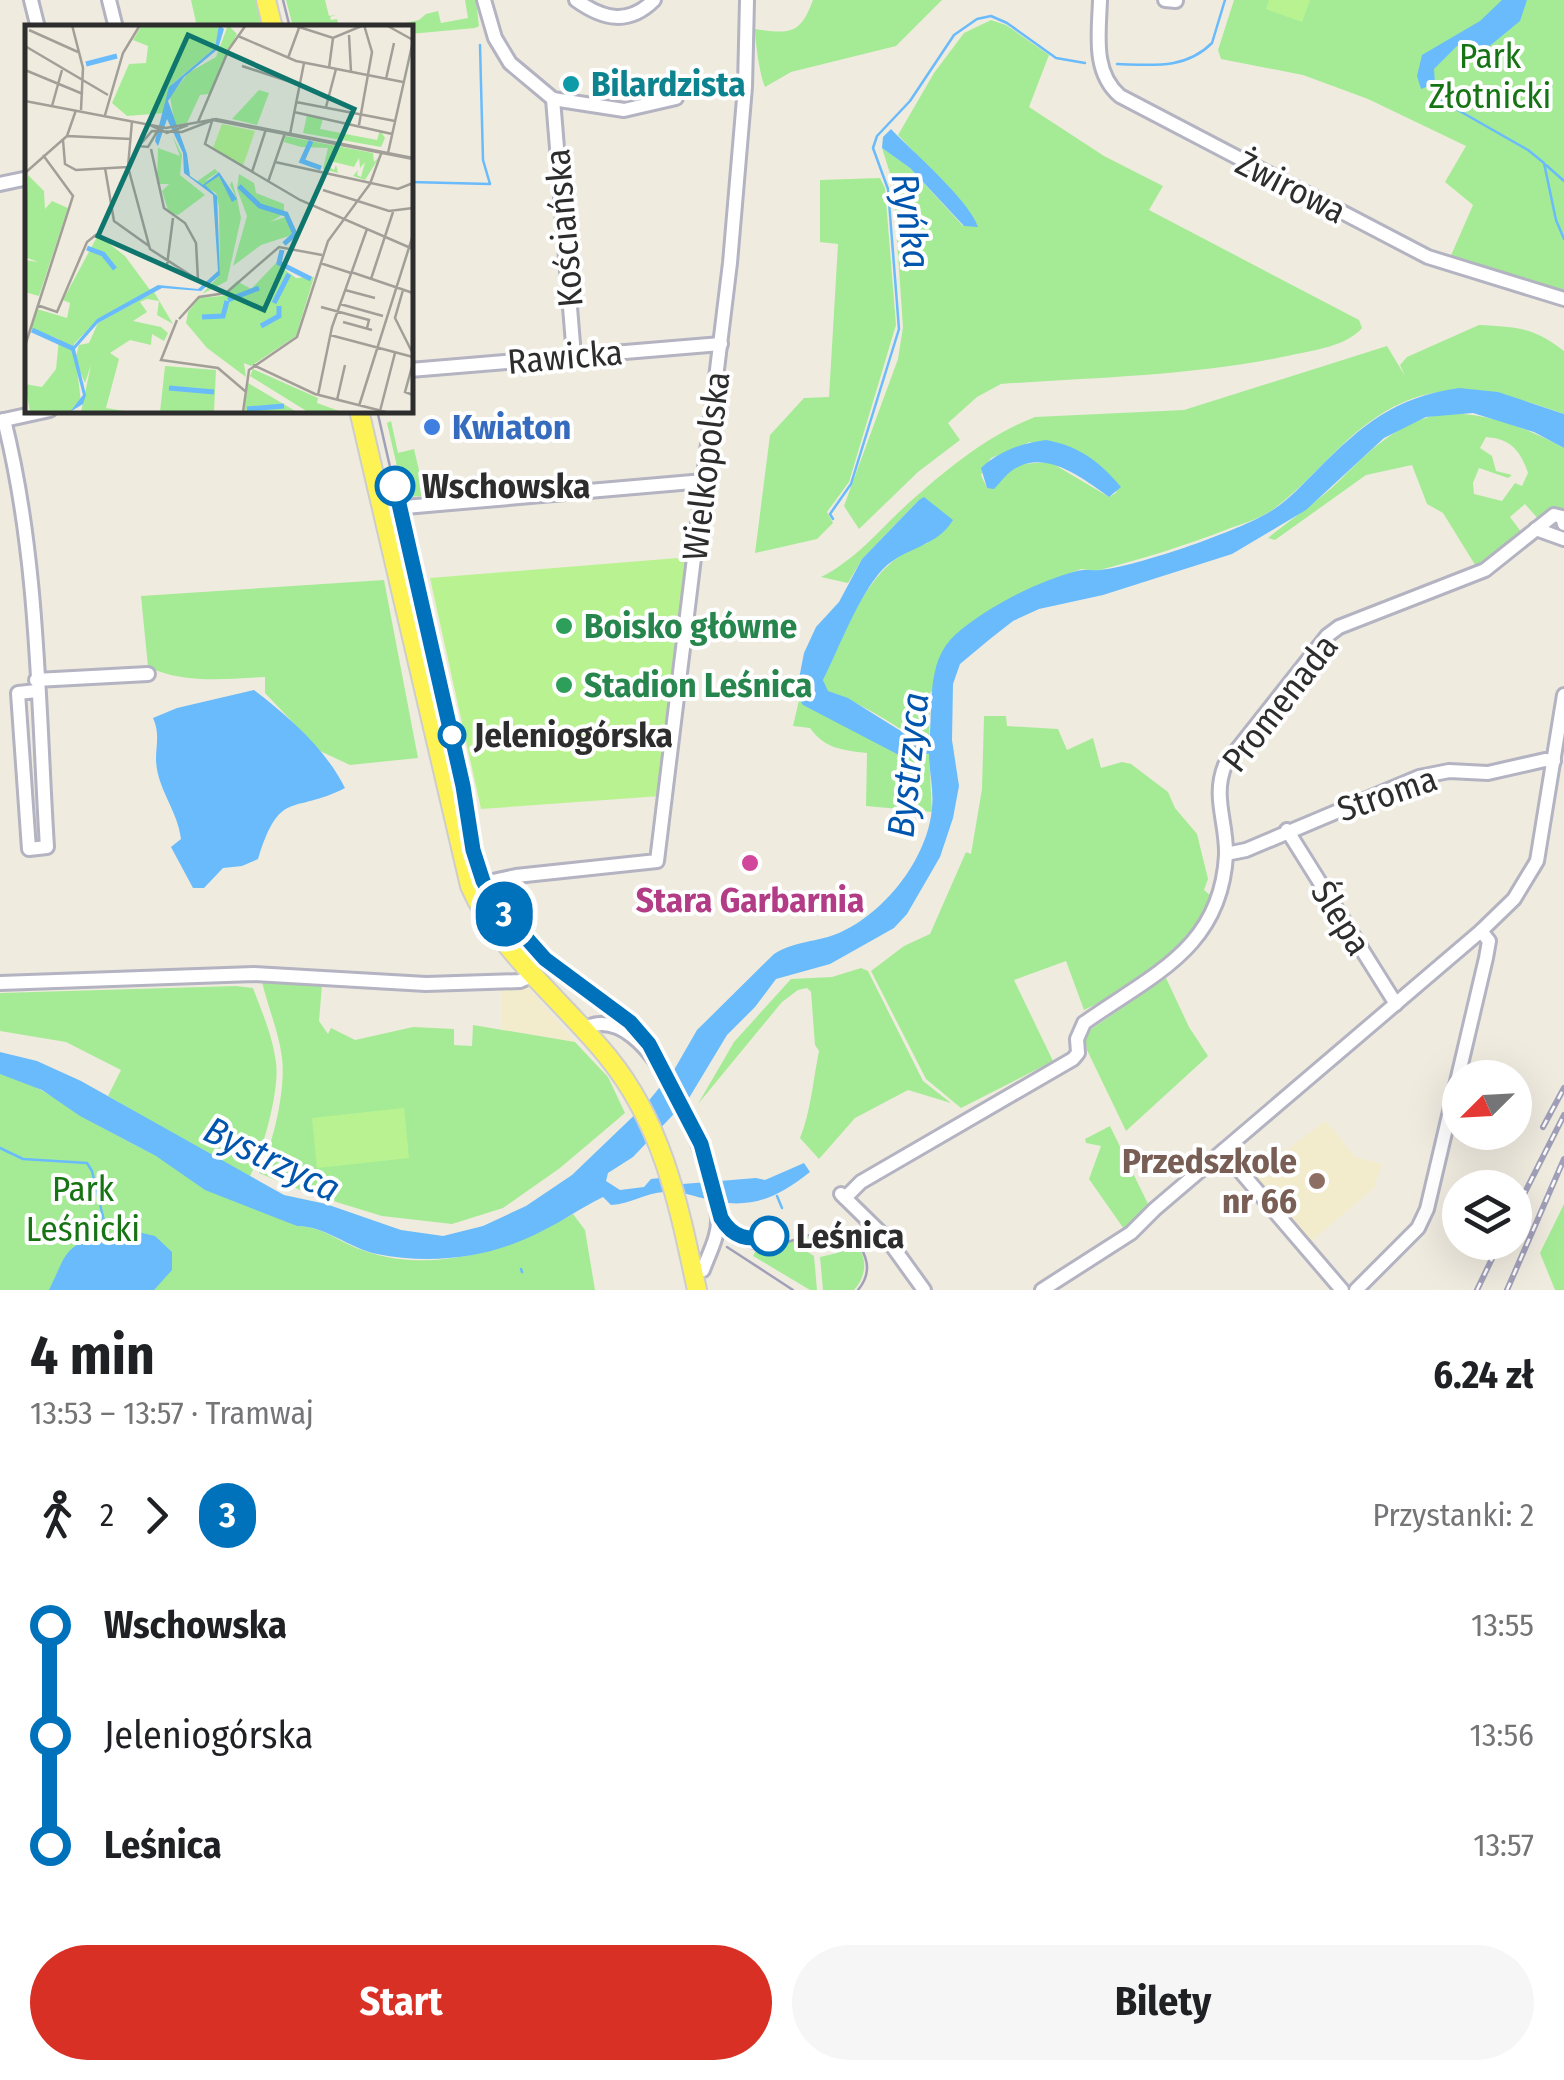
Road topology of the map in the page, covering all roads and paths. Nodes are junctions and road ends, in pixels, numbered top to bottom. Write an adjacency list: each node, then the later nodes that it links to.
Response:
1 (31, 0): 11 (street)
2 (110, 0): 12 (street)
3 (266, 0): 13 (main road)
4 (484, 0): 15 (street, Kościańska)
5 (576, 0): 6 (street)
6 (654, 0)
7 (747, 0): 19 (street, Wielkopolska)
8 (1100, 0): 18 (street, Żwirowa)
9 (1165, 0): 10 (street)
10 (1176, 0)
11 (37, 25)
12 (115, 25)
13 (271, 25)
14 (676, 98): 15 (street, Kościańska)
15 (553, 99): 20 (street, Kościańska)
16 (25, 179): 17 (street)
17 (0, 184)
18 (1564, 300)
19 (721, 344): 20 (street, Rawicka); 25 (street, Wielkopolska)
20 (574, 356): 21 (street, Rawicka)
21 (412, 370)
22 (40, 412): 24 (street)
23 (359, 412): 26 (main road)
24 (2, 420): 31 (street)
25 (704, 480): 26 (street); 36 (street, Wielkopolska)
26 (382, 509): 36 (main road)
27 (1564, 524): 28 (street, Promenada)
28 (1536, 529): 29 (street); 35 (street, Promenada)
29 (1564, 539)
30 (148, 674): 31 (street)
31 (37, 686): 31 (street)
32 (1564, 694): 33 (street)
33 (1554, 761): 34 (street, Stroma); 37 (street)
34 (1287, 830): 35 (street, Stroma); 40 (street, Ślepa)
35 (1226, 854): 44 (street, Promenada)
36 (470, 886): 38 (main road)
37 (1482, 931): 40 (street); 47 (street)
38 (535, 974): 39 (street); 41 (main road)
39 (0, 983)
40 (1396, 1004): 42 (street)
41 (584, 1028): 43 (main road); 43 (street)
42 (1223, 1151): 45 (street); 46 (street)
43 (698, 1277)
44 (924, 1290)
45 (1042, 1290)
46 (1342, 1290)
47 (1356, 1290)

